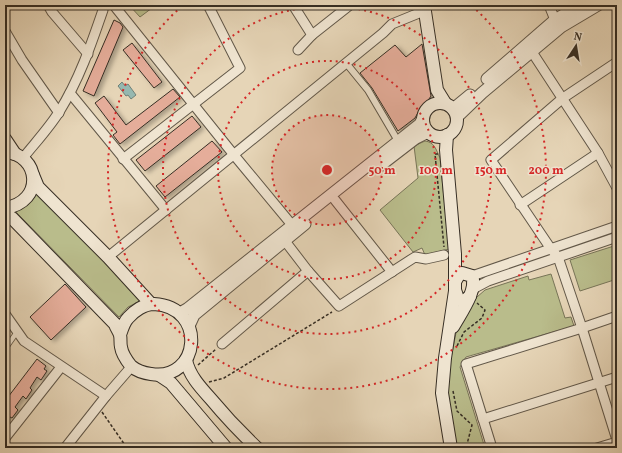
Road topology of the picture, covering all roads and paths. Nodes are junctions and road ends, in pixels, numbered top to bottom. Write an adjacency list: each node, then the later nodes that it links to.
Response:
1 (48, 5): 16 (street)
2 (208, 5): 21 (street)
3 (293, 5): 13 (street)
4 (348, 5): 13 (street)
5 (550, 5): 11 (street)
6 (580, 5): 11 (street)
7 (598, 5): 15 (street)
8 (118, 6): 9 (street); 21 (street)
9 (100, 7): 16 (street)
10 (425, 7): 18 (street); 22 (main road)
11 (555, 20): 22 (street)
12 (5, 31): 23 (street)
13 (312, 35): 14 (street)
14 (298, 50)
15 (532, 52): 20 (street); 22 (street)
16 (88, 54): 19 (street)
17 (617, 62): 20 (street)
18 (346, 63): 27 (street); 30 (street)
19 (70, 93): 23 (street); 31 (street)
20 (563, 98): 28 (street); 35 (street)
21 (193, 104): 30 (street); 31 (street)
22 (447, 108): 24 (main road); 25 (main road)
23 (59, 113): 29 (street)
24 (422, 118): 25 (main road); 27 (street)
25 (438, 134): 34 (street); 44 (main road)
26 (5, 139): 29 (main road)
27 (398, 141): 39 (street)
28 (598, 153): 33 (street); 35 (street)
29 (14, 155): 32 (main road)
30 (234, 155): 37 (street); 39 (street)
31 (123, 159): 37 (street)
32 (33, 175): 36 (main road); 45 (main road)
33 (617, 188)
34 (335, 200): 42 (street); 48 (street)
35 (520, 205): 43 (street)
36 (5, 208)
37 (166, 210): 45 (street)
38 (5, 214): 60 (main road)
39 (292, 225): 54 (street)
40 (617, 226): 43 (street)
41 (617, 237): 46 (street)
42 (285, 240): 47 (street); 57 (street)
43 (550, 249): 46 (street); 49 (street)
44 (450, 255): 48 (street); 49 (main road); 50 (main road)
45 (108, 257): 52 (main road)
46 (558, 258): 51 (street); 58 (street)
47 (308, 271): 53 (street); 62 (street)
48 (392, 272): 53 (street)
49 (471, 275): 50 (main road); 51 (main road)
50 (455, 285): 51 (main road); 61 (main road)
51 (471, 293): 61 (main road)
52 (151, 304): 54 (main road); 60 (main road)
53 (337, 308): 69 (path)
54 (180, 313): 57 (main road)
55 (617, 316): 58 (street)
56 (6, 319): 59 (street)
57 (189, 326): 64 (main road)
58 (582, 328): 70 (street); 73 (street)
59 (17, 332): 63 (lane); 65 (street)
60 (120, 334): 66 (main road)
61 (449, 335): 80 (main road)
62 (222, 344): 64 (path)
63 (5, 348)
64 (190, 364): 67 (main road); 69 (main road)
65 (61, 366): 71 (street); 74 (street)
66 (132, 366): 67 (main road); 71 (street)
67 (159, 375): 78 (main road)
68 (617, 377): 70 (street)
69 (197, 383): 79 (main road)
70 (599, 383): 73 (street); 75 (street)
71 (106, 396): 72 (street)
72 (98, 406): 76 (street); 77 (path)
73 (483, 419): 81 (street)
74 (5, 438)
75 (617, 441): 82 (street)
76 (64, 448)
77 (127, 448)
78 (226, 448)
79 (257, 448)
80 (451, 448)
81 (492, 448)
82 (596, 448)

